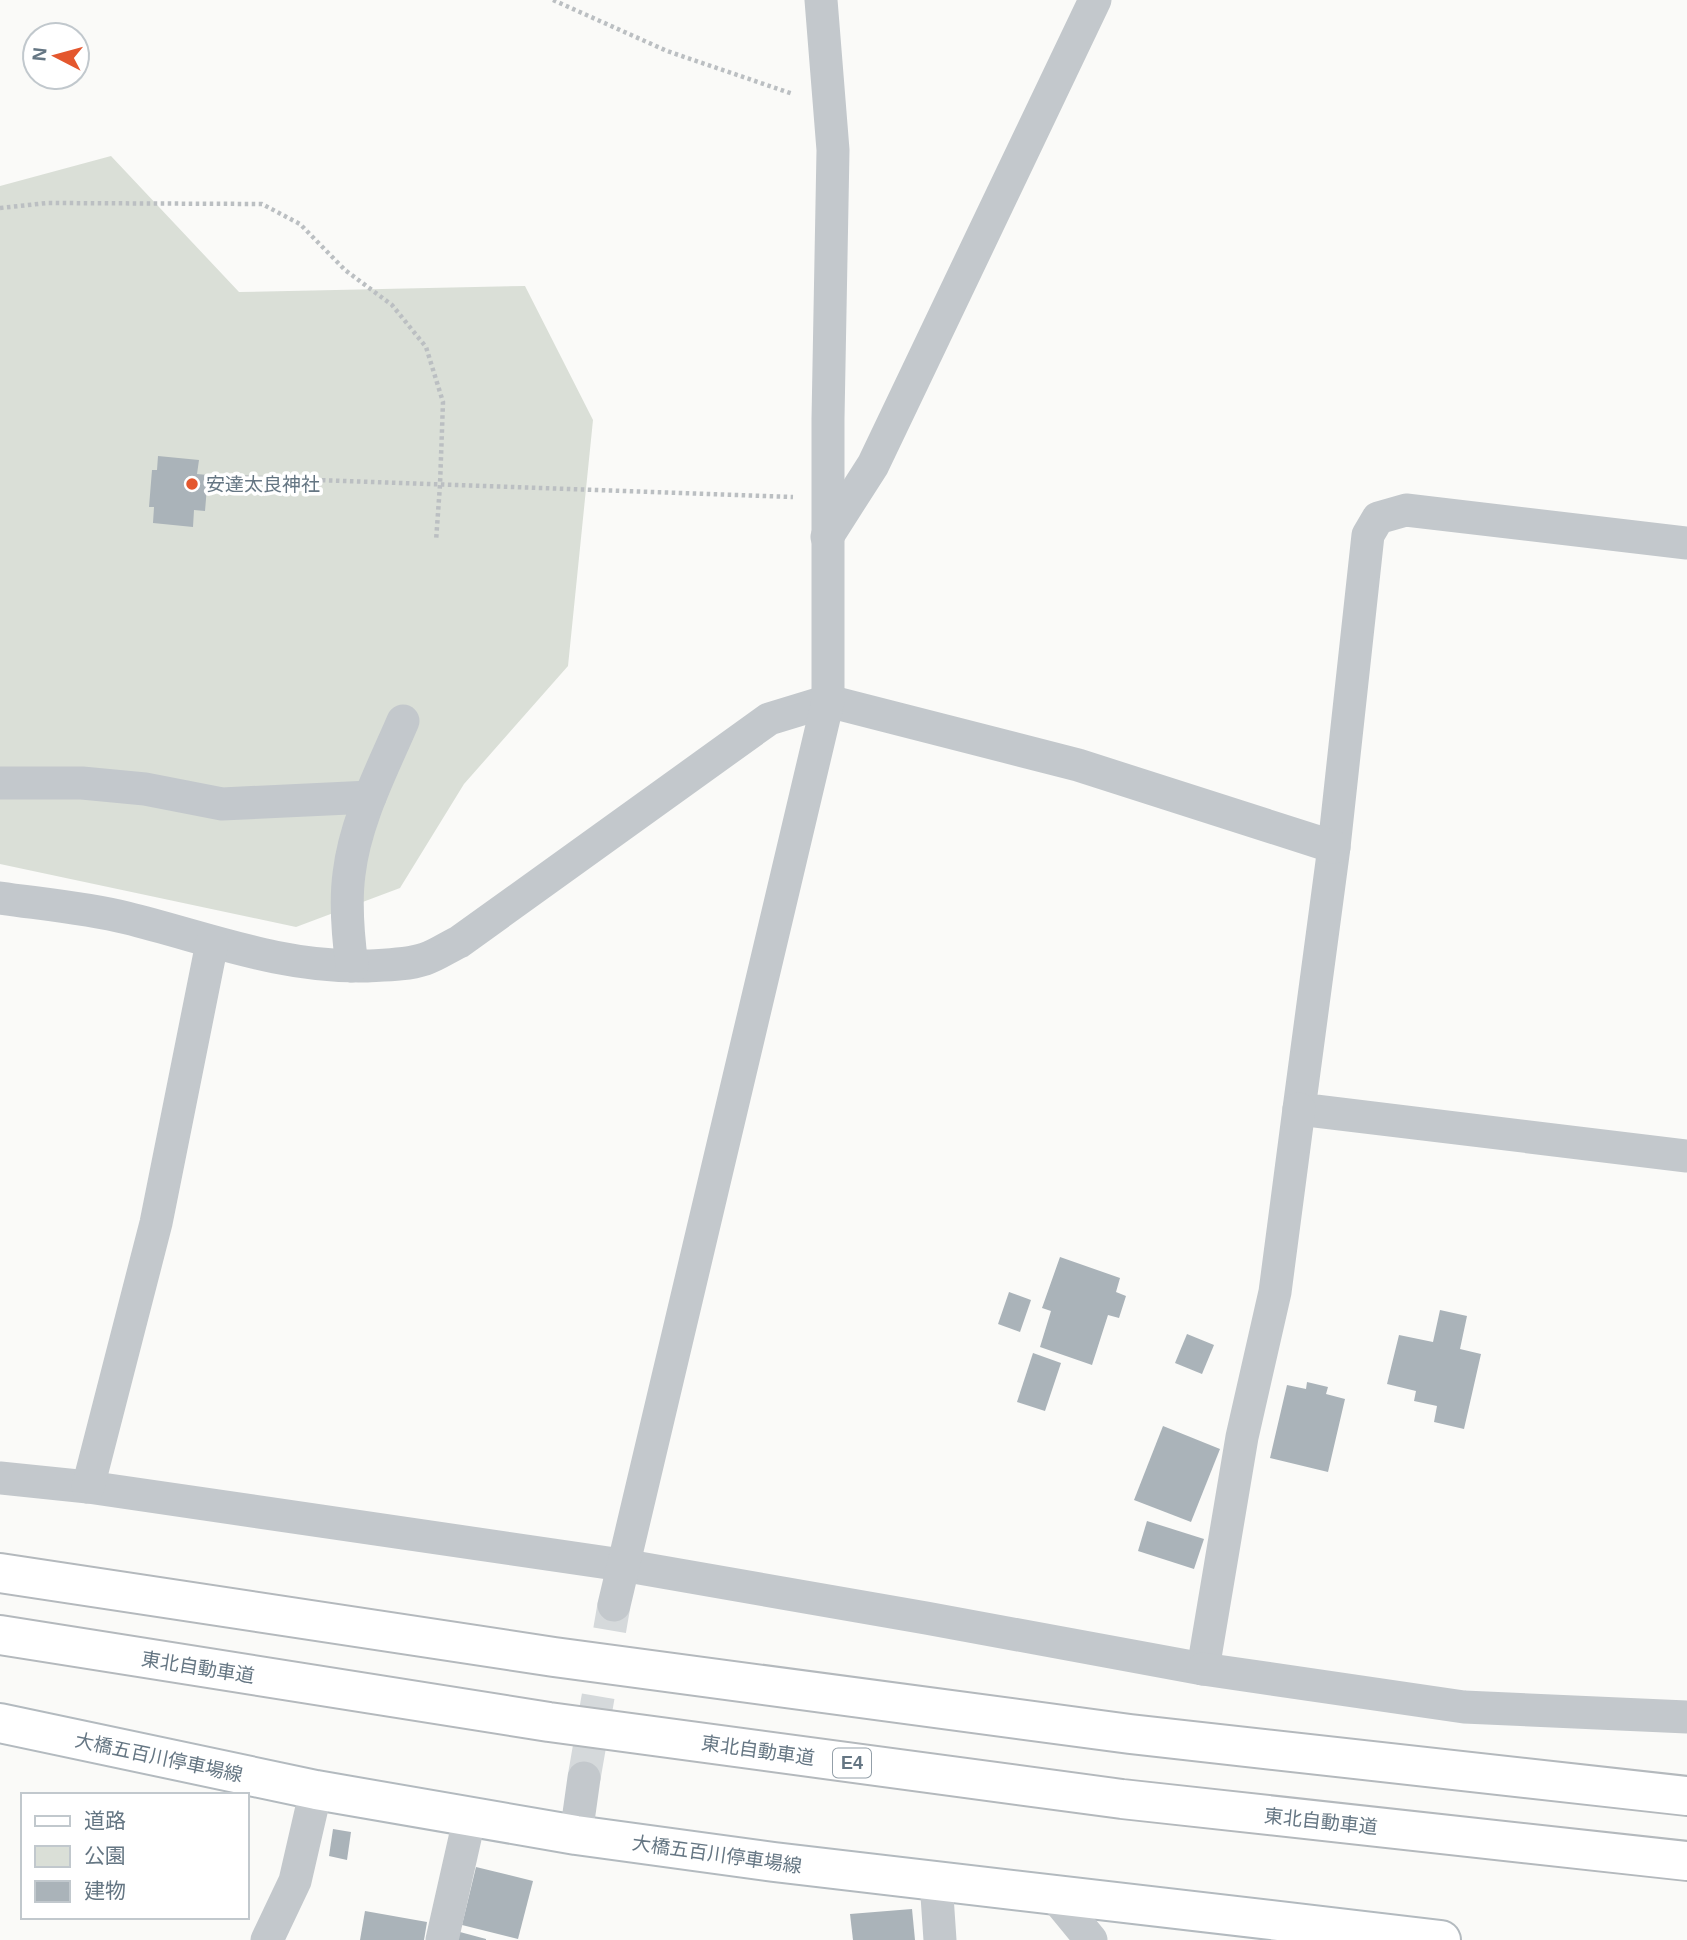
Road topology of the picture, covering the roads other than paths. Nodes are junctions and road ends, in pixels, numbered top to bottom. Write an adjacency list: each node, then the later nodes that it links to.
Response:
1 (821, 0): 3 (street)
2 (1095, 0): 3 (street)
3 (827, 537): 5 (street)
4 (1687, 543): 9 (street)
5 (828, 701): 9 (street); 12 (street); 17 (street)
6 (403, 721): 8 (street)
7 (0, 783): 8 (street)
8 (370, 797): 12 (street)
9 (1334, 847): 13 (street)
10 (0, 898): 11 (street)
11 (212, 943): 12 (street); 16 (street)
12 (352, 966)
13 (1299, 1109): 14 (street); 21 (street)
14 (1687, 1156)
15 (0, 1478): 16 (street)
16 (88, 1487): 17 (street)
17 (622, 1565): 19 (street); 21 (street)
18 (10, 1574): 26 (main road)
19 (614, 1605)
20 (7, 1637): 29 (main road, 東北自動車道 / E4)
21 (1203, 1669): 22 (street)
22 (1687, 1717)
23 (0, 1723): 25 (main road, 大橋五百川停車場線)
24 (584, 1778): 28 (street)
25 (316, 1790): 27 (main road, 大橋五百川停車場線); 32 (street)
26 (1687, 1796)
27 (470, 1816): 28 (main road, 大橋五百川停車場線); 33 (street)
28 (576, 1835): 30 (main road, 大橋五百川停車場線)
29 (1687, 1861)
30 (936, 1881): 31 (main road, 大橋五百川停車場線); 34 (street)
31 (1054, 1895): 35 (street); 36 (main road, 大橋五百川停車場線)
32 (267, 1940)
33 (442, 1940)
34 (940, 1940)
35 (1091, 1940)
36 (1441, 1940)

